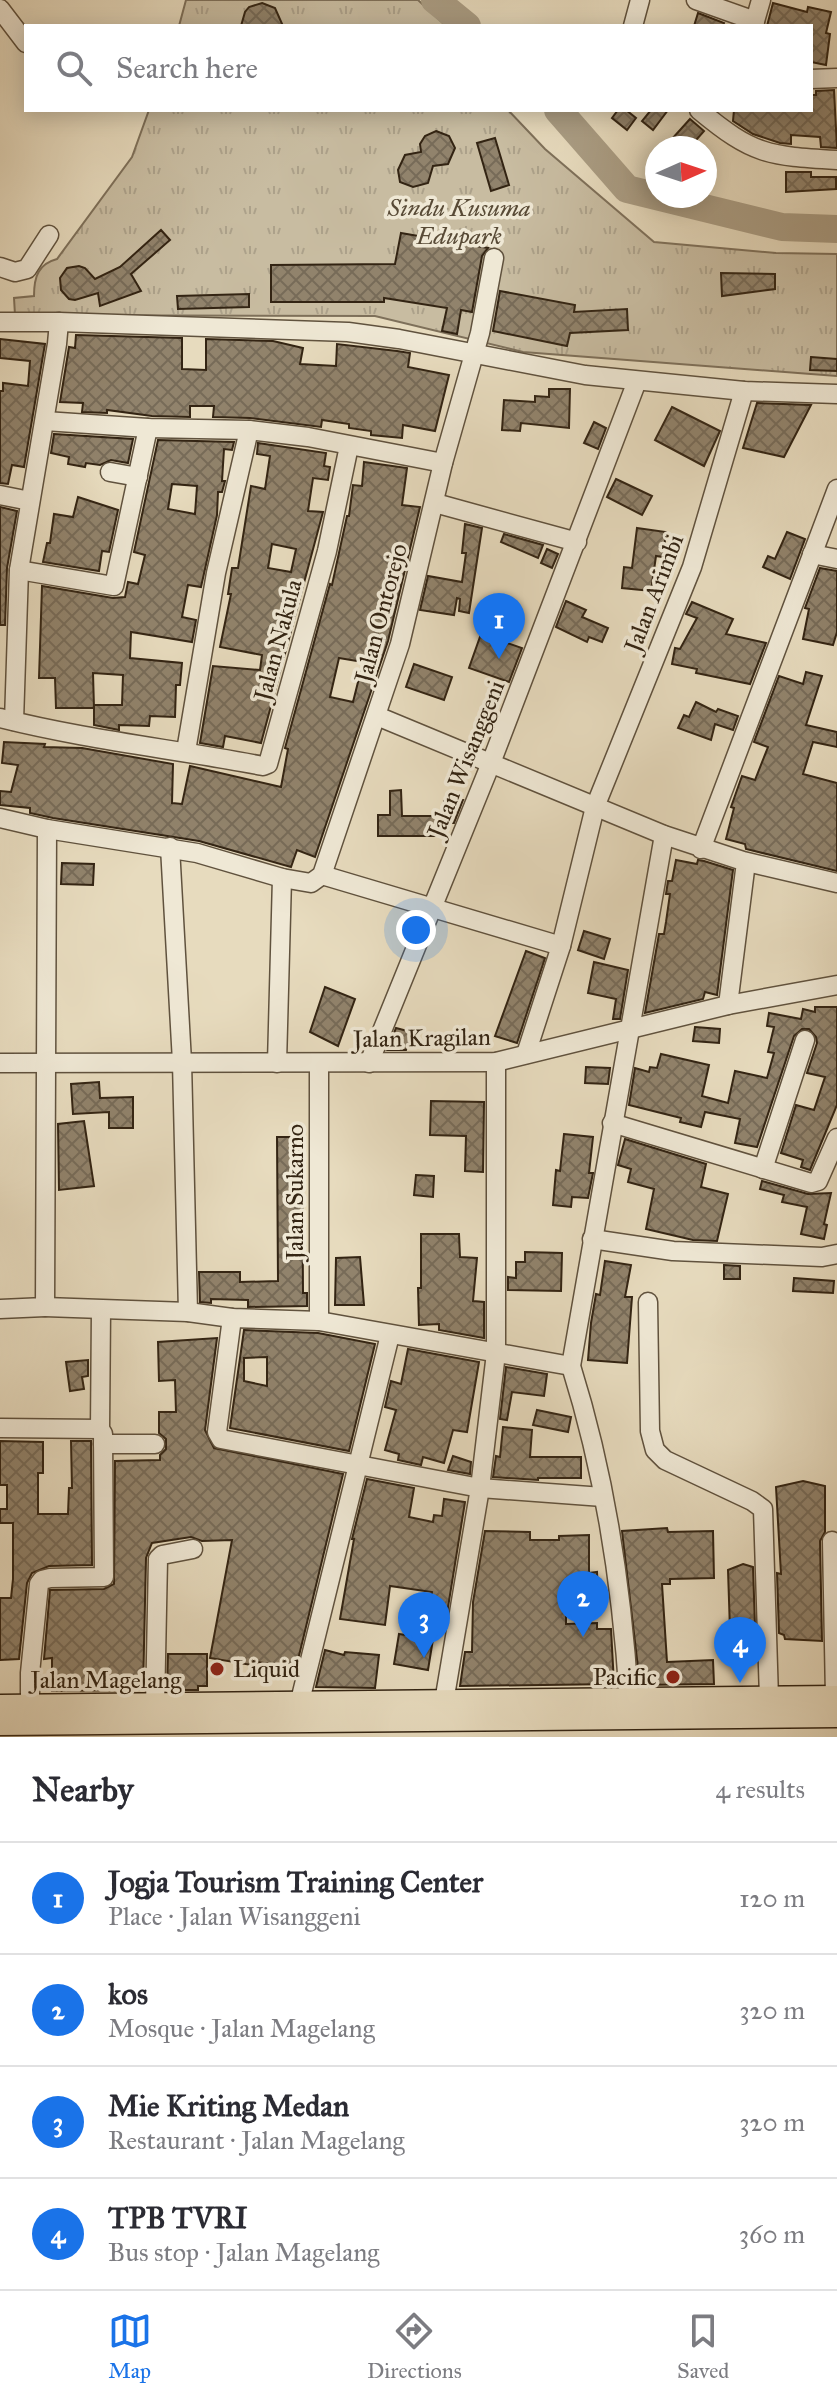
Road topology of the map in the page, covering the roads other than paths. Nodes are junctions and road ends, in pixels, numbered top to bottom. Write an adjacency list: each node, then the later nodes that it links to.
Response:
1 (640, 0): 5 (street)
2 (696, 0): 6 (street)
3 (761, 0): 6 (street)
4 (0, 9): 7 (street)
5 (634, 24)
6 (754, 24)
7 (24, 40)
8 (837, 78): 9 (street)
9 (813, 79)
10 (702, 112): 11 (street)
11 (837, 160)
12 (49, 235): 14 (street)
13 (494, 258): 17 (street, Jalan Ontorejo)
14 (0, 267)
15 (0, 322): 16 (street)
16 (59, 322): 17 (street); 21 (street)
17 (474, 353): 18 (street); 25 (street, Jalan Ontorejo)
18 (637, 381): 19 (street); 32 (street, Jalan Wisanggeni)
19 (744, 391): 20 (street); 40 (street, Jalan Arimbi)
20 (837, 394)
21 (45, 421): 22 (street); 30 (street)
22 (148, 428): 23 (street); 27 (street)
23 (249, 430): 24 (street); 38 (street)
24 (349, 446): 25 (street); 38 (street, Jalan Nakula)
25 (443, 463): 31 (street, Jalan Ontorejo)
26 (110, 472): 27 (street)
27 (138, 477): 35 (street)
28 (837, 489): 33 (street)
29 (0, 495): 30 (street)
30 (30, 501): 35 (street)
31 (435, 503): 32 (street); 36 (street, Jalan Ontorejo)
32 (577, 542): 39 (street, Jalan Wisanggeni)
33 (812, 554): 34 (street); 45 (street)
34 (837, 559)
35 (19, 570): 37 (street)
36 (377, 716): 39 (street); 48 (street, Jalan Ontorejo)
37 (4, 720): 38 (street)
38 (186, 751)
39 (491, 763): 40 (street); 50 (street, Jalan Wisanggeni)
40 (595, 807): 43 (street); 51 (street, Jalan Arimbi)
41 (0, 818): 42 (street)
42 (47, 829): 44 (street); 57 (street)
43 (664, 835): 45 (street); 54 (street)
44 (170, 847): 47 (street); 58 (street)
45 (701, 849): 49 (street)
46 (745, 870): 53 (street)
47 (282, 878): 48 (street); 61 (street)
48 (320, 878): 50 (street)
49 (837, 883)
50 (432, 906): 51 (street); 63 (street, Jalan Wisanggeni)
51 (561, 946): 56 (street, Jalan Arimbi)
52 (837, 985): 53 (street, Jalan Kragilan)
53 (728, 1005): 54 (street, Jalan Kragilan)
54 (629, 1030): 56 (street, Jalan Kragilan); 64 (street)
55 (805, 1040): 66 (street)
56 (526, 1054): 59 (street, Jalan Kragilan)
57 (46, 1062): 58 (street, Jalan Kragilan); 60 (street, Jalan Kragilan); 70 (street)
58 (182, 1062): 61 (street, Jalan Kragilan); 73 (street)
59 (496, 1062): 63 (street, Jalan Kragilan); 77 (street)
60 (0, 1063)
61 (277, 1063): 62 (street, Jalan Kragilan)
62 (319, 1063): 63 (street, Jalan Kragilan); 75 (street, Jalan Sukarno)
63 (369, 1063)
64 (612, 1123): 66 (street); 67 (street)
65 (837, 1138): 66 (street)
66 (763, 1169)
67 (592, 1239): 68 (street); 78 (street)
68 (837, 1254)
69 (648, 1302): 88 (street)
70 (45, 1307): 71 (street); 72 (street)
71 (0, 1309)
72 (101, 1310): 73 (street); 80 (street)
73 (188, 1312): 74 (street)
74 (232, 1318): 75 (street); 82 (street)
75 (319, 1321): 76 (street)
76 (390, 1335): 77 (street); 82 (street)
77 (496, 1353): 78 (street); 83 (street)
78 (571, 1366): 84 (street)
79 (0, 1428): 80 (street)
80 (102, 1436): 81 (street); 94 (street)
81 (155, 1444)
82 (359, 1467): 83 (street); 92 (street)
83 (480, 1488): 84 (street); 90 (street)
84 (603, 1497): 89 (street)
85 (832, 1541): 87 (street)
86 (193, 1549): 95 (street)
87 (835, 1660): 91 (street)
88 (769, 1698): 89 (main road, Jalan Magelang); 91 (main road, Jalan Magelang)
89 (629, 1700): 90 (main road, Jalan Magelang)
90 (444, 1702): 92 (main road, Jalan Magelang)
91 (836, 1704): 99 (main road, Jalan Magelang)
92 (299, 1705): 95 (main road, Jalan Magelang)
93 (0, 1706): 94 (main road, Jalan Magelang)
94 (30, 1706): 96 (main road, Jalan Magelang)
95 (155, 1707): 96 (main road, Jalan Magelang)
96 (95, 1722): 97 (main road, Jalan Magelang); 98 (main road, Jalan Magelang)
97 (0, 1724)
98 (266, 1729): 99 (main road, Jalan Magelang)
99 (376, 1729)

